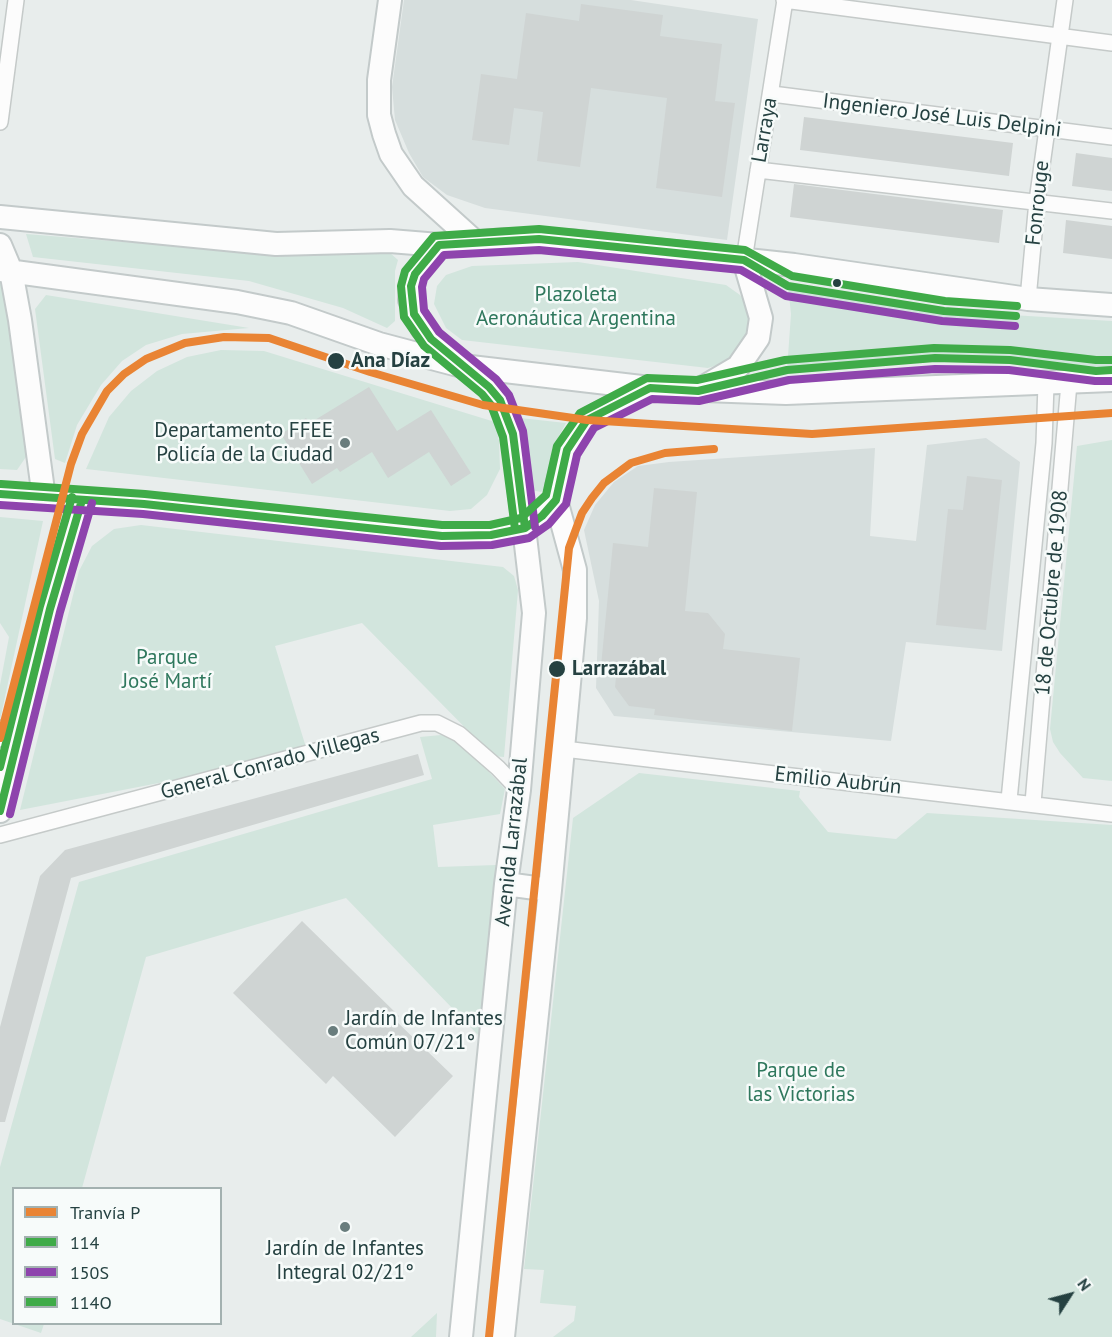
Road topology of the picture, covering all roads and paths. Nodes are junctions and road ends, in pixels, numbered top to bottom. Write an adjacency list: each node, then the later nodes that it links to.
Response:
1 (16, 0): 8 (street)
2 (390, 0): 15 (main road)
3 (785, 0): 5 (street); 7 (street, Larraya)
4 (1065, 0): 5 (street, Fonrouge)
5 (1059, 36): 6 (street); 9 (street, Fonrouge)
6 (1112, 43)
7 (772, 94): 9 (street, Ingeniero José Luis Delpini); 11 (street, Larraya)
8 (0, 122)
9 (1046, 130): 10 (street, Ingeniero José Luis Delpini); 12 (street, Fonrouge)
10 (1112, 137)
11 (758, 170): 12 (street); 18 (street, Larraya)
12 (1037, 201): 13 (street); 20 (street, Fonrouge)
13 (1112, 211)
14 (0, 217): 17 (main road)
15 (475, 242): 17 (main road); 18 (main road)
16 (0, 245): 19 (main road)
17 (439, 245): 22 (main road, Avenida Larrazábal)
18 (744, 260): 20 (main road); 27 (main road)
19 (6, 271): 22 (main road); 29 (main road)
20 (1028, 299): 21 (main road)
21 (1112, 305)
22 (462, 366): 26 (main road); 32 (main road, Avenida Larrazábal)
23 (1112, 380): 24 (main road)
24 (1069, 383): 25 (main road); 37 (street, 18 de Octubre de 1908)
25 (1046, 384): 27 (main road); 36 (street, 18 de Octubre de 1908)
26 (650, 388): 27 (main road); 31 (main road, Avenida Larrazábal)
27 (698, 391)
28 (0, 494): 29 (main road)
29 (44, 498): 30 (main road)
30 (82, 500): 32 (main road); 33 (main road)
31 (556, 500): 32 (main road); 34 (main road, Avenida Larrazábal)
32 (525, 528): 35 (main road, Avenida Larrazábal)
33 (8, 740): 38 (main road)
34 (564, 749): 36 (street, Emilio Aubrún); 42 (main road, Avenida Larrazábal)
35 (519, 790): 40 (street, General Conrado Villegas); 41 (main road, Avenida Larrazábal)
36 (1009, 800): 37 (street, Emilio Aubrún)
37 (1033, 803): 39 (street, Emilio Aubrún)
38 (0, 811)
39 (1112, 814)
40 (0, 835)
41 (506, 884): 42 (main road); 43 (main road, Avenida Larrazábal)
42 (550, 890): 44 (main road, Avenida Larrazábal)
43 (461, 1337)
44 (503, 1337)

